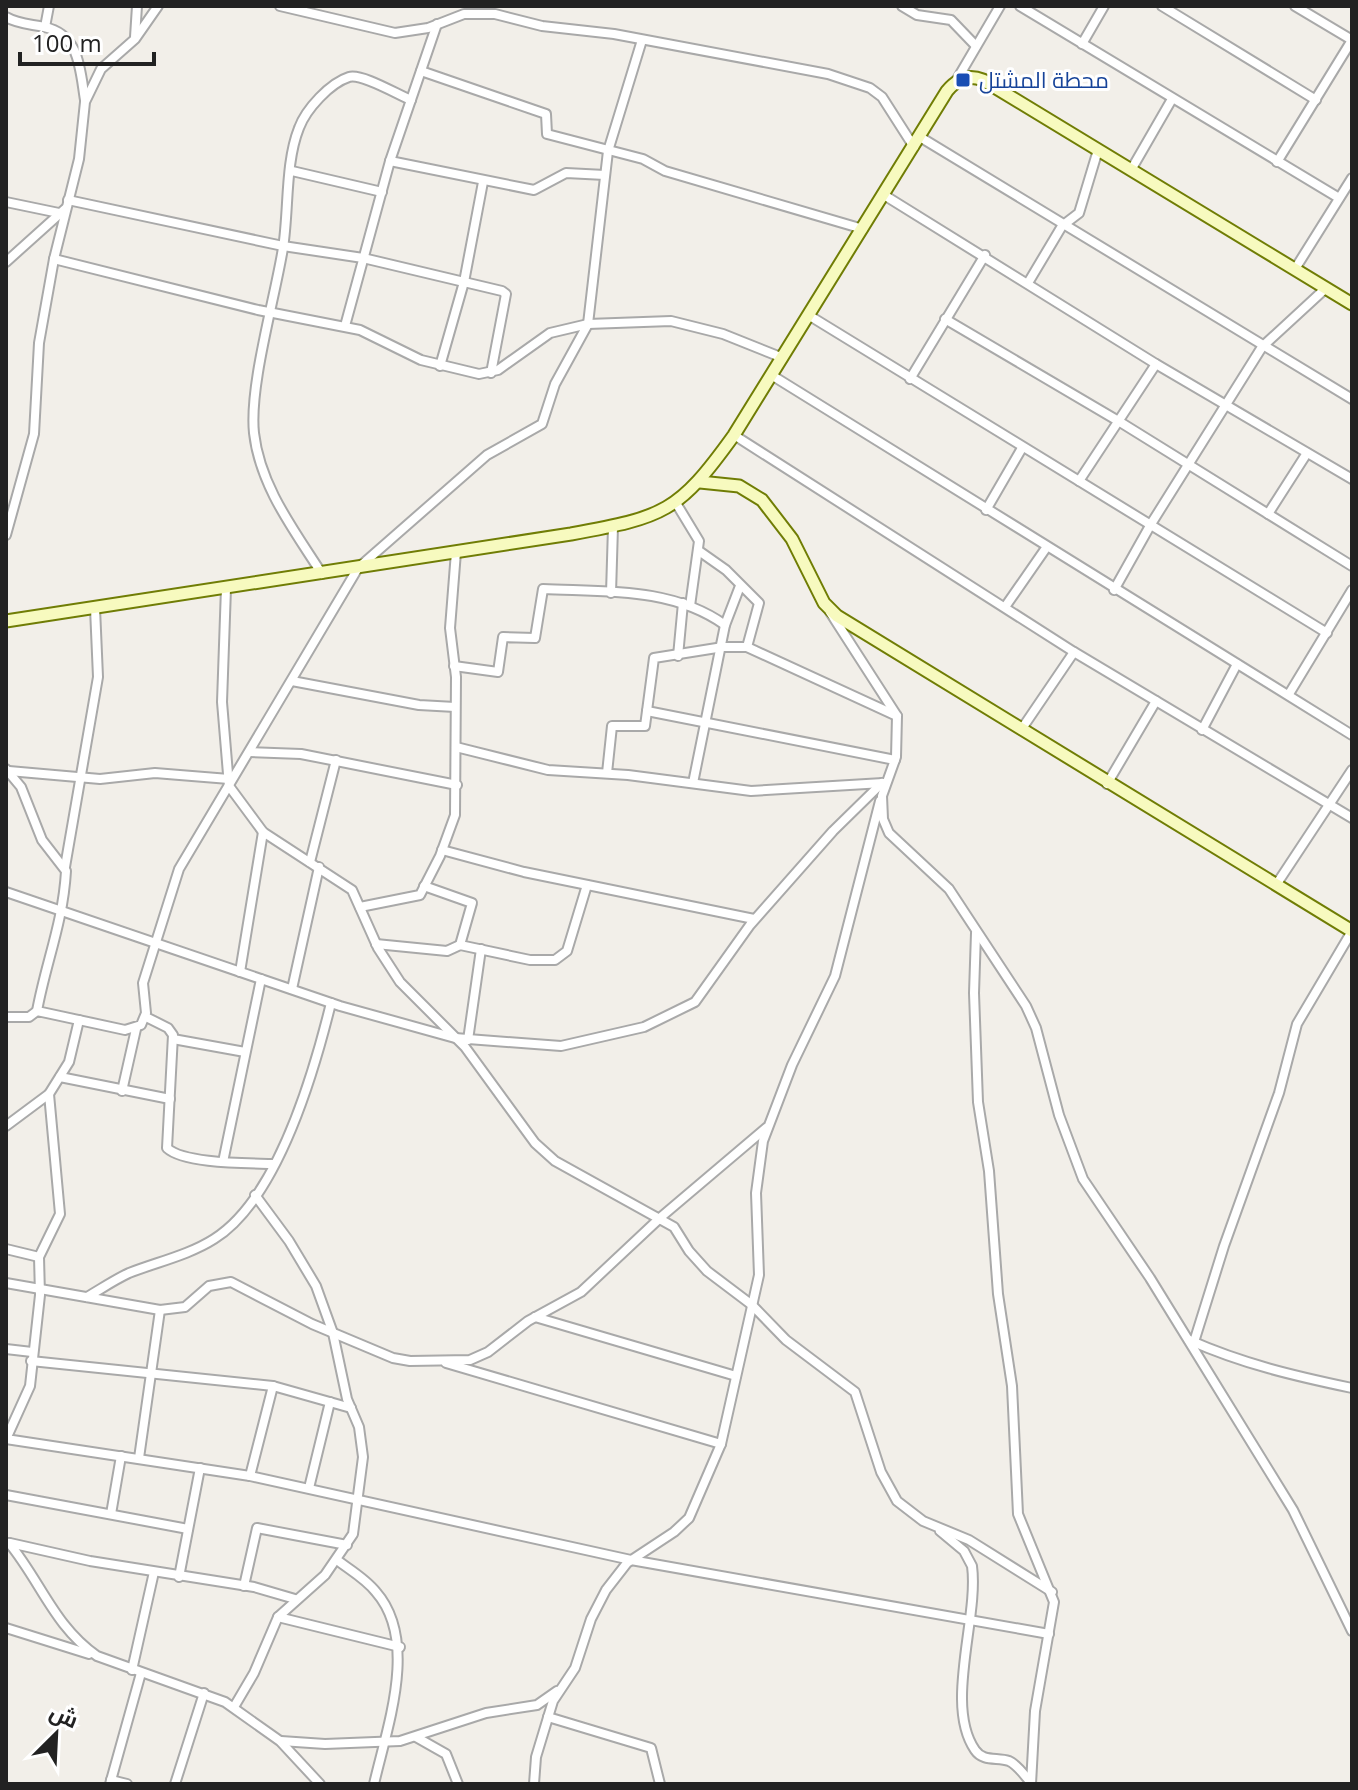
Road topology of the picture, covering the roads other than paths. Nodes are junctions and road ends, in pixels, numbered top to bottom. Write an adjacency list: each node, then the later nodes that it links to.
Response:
1 (49, 6): 15 (street)
2 (137, 6): 16 (street)
3 (158, 6): 16 (street)
4 (280, 6): 14 (street)
5 (499, 6): 12 (street)
6 (902, 6): 20 (street)
7 (1000, 6): 20 (street)
8 (1020, 6): 19 (street)
9 (1104, 6): 19 (street)
10 (1162, 6): 27 (street)
11 (1295, 6): 18 (street)
12 (507, 16): 14 (street); 17 (street)
13 (6, 17): 15 (street)
14 (437, 24): 22 (street)
15 (45, 27): 28 (street)
16 (135, 39): 28 (street)
17 (642, 40): 29 (street); 31 (street)
18 (1352, 40): 27 (street)
19 (1082, 44): 25 (street)
20 (976, 46): 21 (street)
21 (968, 58): 23 (street); 24 (street)
22 (421, 71): 26 (street); 31 (street)
23 (973, 77): 24 (street); 30 (street)
24 (955, 82): 29 (street)
25 (1172, 99): 33 (street); 34 (street)
26 (411, 100): 32 (street); 35 (street)
27 (1316, 100): 33 (street)
28 (85, 102): 43 (street)
29 (917, 142): 40 (street); 44 (street)
30 (1098, 150): 34 (street); 44 (street)
31 (608, 151): 36 (street); 45 (street)
32 (390, 161): 38 (street); 39 (street)
33 (1277, 162): 41 (street)
34 (1131, 170): 51 (street)
35 (292, 171): 39 (street); 46 (street)
36 (605, 175): 38 (street); 59 (street)
37 (1352, 178): 41 (street)
38 (483, 182): 52 (street)
39 (382, 192): 48 (street)
40 (884, 195): 45 (street); 47 (street)
41 (1339, 198): 51 (street)
42 (6, 202): 43 (street)
43 (64, 207): 46 (street); 49 (street); 50 (street)
44 (1062, 226): 53 (street); 61 (street)
45 (863, 229): 57 (street)
46 (283, 246): 48 (street); 56 (street)
47 (985, 255): 53 (street); 58 (street)
48 (363, 258): 52 (street); 60 (street)
49 (54, 259): 56 (street); 83 (street)
50 (6, 262)
51 (1295, 269): 54 (street)
52 (464, 282): 64 (street); 65 (street)
53 (1028, 283): 63 (street)
54 (1326, 288): 55 (street); 61 (street)
55 (1352, 304)
56 (271, 312): 60 (street); 89 (street)
57 (810, 316): 62 (street); 67 (street)
58 (945, 319): 67 (street); 70 (street)
59 (588, 324): 62 (street); 65 (street); 88 (street)
60 (345, 326): 64 (street)
61 (1262, 347): 68 (street); 69 (street)
62 (783, 358): 66 (street)
63 (1156, 364): 69 (street); 70 (street)
64 (440, 366): 65 (street)
65 (491, 373)
66 (773, 376): 71 (street); 79 (street)
67 (910, 379): 72 (street)
68 (1352, 399)
69 (1224, 404): 73 (street); 74 (street)
70 (1120, 422): 74 (street); 76 (street)
71 (734, 435): 77 (street); 96 (street)
72 (1022, 448): 76 (street); 79 (street)
73 (1307, 453): 75 (street); 80 (street)
74 (1188, 464): 80 (street); 81 (street)
75 (1352, 479)
76 (1079, 481): 81 (street)
77 (700, 482): 78 (street); 98 (street)
78 (676, 503): 82 (street); 85 (street)
79 (986, 510): 84 (street)
80 (1268, 514): 87 (street)
81 (1151, 524): 92 (street); 101 (street)
82 (613, 527): 86 (street); 94 (street)
83 (6, 533)
84 (1046, 548): 92 (street); 96 (street)
85 (699, 551): 90 (street); 95 (street)
86 (456, 552): 88 (street); 107 (street)
87 (1352, 566)
88 (358, 568): 89 (street); 108 (street)
89 (322, 574): 91 (street)
90 (740, 586): 100 (street); 103 (street)
91 (226, 588): 97 (street); 126 (street)
92 (1114, 590): 106 (street)
93 (1352, 590): 101 (street)
94 (611, 593): 95 (street); 107 (street)
95 (687, 604): 100 (street); 105 (street)
96 (1005, 607): 104 (street)
97 (95, 608): 99 (street); 125 (street)
98 (830, 611): 113 (street); 115 (street)
99 (6, 621)
100 (725, 625): 102 (street)
101 (1327, 633): 109 (street)
102 (723, 647): 103 (street); 105 (street); 114 (street)
103 (747, 647): 113 (street)
104 (1074, 652): 110 (street); 115 (street)
105 (678, 656): 112 (street)
106 (1237, 664): 109 (street); 116 (street)
107 (454, 666): 111 (street)
108 (292, 681): 111 (street); 119 (street)
109 (1289, 694): 117 (street)
110 (1156, 701): 116 (street); 129 (street)
111 (455, 707): 118 (street)
112 (647, 711): 114 (street); 124 (street)
113 (897, 716): 121 (street)
114 (707, 721): 121 (street); 127 (street)
115 (1021, 730): 129 (street)
116 (1202, 730): 132 (street)
117 (1352, 735)
118 (456, 747): 124 (street); 130 (street)
119 (250, 752): 120 (street); 126 (street)
120 (336, 760): 130 (street); 136 (street)
121 (895, 760): 128 (street)
122 (7, 770): 125 (street); 137 (street)
123 (1352, 770): 132 (street)
124 (607, 773): 127 (street)
125 (81, 778): 126 (street); 137 (street)
126 (229, 782): 134 (street); 148 (street)
127 (693, 783): 128 (street)
128 (884, 783): 131 (street); 145 (street)
129 (1107, 784): 140 (street)
130 (457, 785): 135 (street)
131 (882, 796): 147 (street); 170 (street)
132 (1330, 805): 133 (street); 140 (street)
133 (1352, 818)
134 (263, 832): 136 (street); 152 (street)
135 (442, 850): 139 (street); 141 (street)
136 (310, 862): 138 (street)
137 (65, 867): 144 (street)
138 (319, 867): 143 (street); 154 (street)
139 (587, 885): 145 (street); 151 (street)
140 (1276, 885): 146 (street)
141 (424, 886): 143 (street); 150 (street)
142 (6, 892): 144 (street)
143 (360, 907): 149 (street)
144 (63, 911): 148 (street); 156 (street)
145 (754, 919): 163 (street)
146 (1352, 931): 184 (street)
147 (976, 932): 184 (street); 212 (street)
148 (156, 942): 152 (street); 158 (street)
149 (376, 944): 150 (street); 161 (street)
150 (460, 945): 151 (street)
151 (481, 949): 163 (street)
152 (240, 972): 153 (street)
153 (261, 979): 154 (street); 164 (street)
154 (292, 989): 155 (street)
155 (331, 1003): 161 (street); 172 (street)
156 (37, 1011): 157 (street); 159 (street)
157 (6, 1017)
158 (146, 1017): 160 (street); 162 (street)
159 (79, 1020): 160 (street); 165 (street)
160 (136, 1029): 166 (street)
161 (455, 1038): 163 (street); 174 (street)
162 (173, 1039): 164 (street); 168 (street)
163 (468, 1040)
164 (245, 1052): 171 (street)
165 (60, 1077): 166 (street); 167 (street)
166 (122, 1091): 168 (street)
167 (49, 1094): 169 (street); 176 (street)
168 (170, 1099): 171 (street)
169 (6, 1126)
170 (768, 1126): 174 (street); 180 (street)
171 (223, 1162): 172 (street)
172 (273, 1164): 173 (street)
173 (255, 1195): 179 (street); 183 (street)
174 (661, 1217): 180 (street); 182 (street)
175 (6, 1249): 176 (street)
176 (39, 1257): 178 (street)
177 (6, 1283): 178 (street)
178 (41, 1290): 179 (street); 186 (street)
179 (87, 1297): 181 (street)
180 (752, 1305): 189 (street); 203 (street)
181 (160, 1310): 183 (street); 188 (street)
182 (535, 1317): 187 (street); 189 (street)
183 (333, 1333): 187 (street); 193 (street)
184 (1189, 1340): 191 (street); 217 (street)
185 (6, 1349): 186 (street)
186 (32, 1357): 188 (street); 195 (street)
187 (439, 1361): 194 (street)
188 (149, 1374): 190 (street); 196 (street)
189 (736, 1376): 194 (street)
190 (273, 1386): 192 (street); 198 (street)
191 (1352, 1388)
192 (330, 1402): 193 (street); 199 (street)
193 (351, 1408): 201 (street)
194 (721, 1444): 208 (street)
195 (121, 1456): 196 (street); 202 (street)
196 (139, 1458): 197 (street)
197 (200, 1468): 198 (street); 204 (street)
198 (250, 1476): 199 (street)
199 (309, 1488): 201 (street)
200 (6, 1495): 202 (street)
201 (358, 1497): 206 (street); 208 (street)
202 (111, 1514): 204 (street)
203 (933, 1526): 212 (street); 215 (street)
204 (188, 1529): 210 (street)
205 (8, 1543): 209 (street); 220 (street)
206 (347, 1545): 207 (street); 211 (street)
207 (337, 1560): 213 (street); 219 (street)
208 (631, 1560): 215 (street); 222 (street)
209 (154, 1572): 210 (street); 221 (street)
210 (179, 1577): 211 (street)
211 (244, 1586): 213 (street)
212 (1052, 1592): 218 (street)
213 (295, 1599): 214 (street)
214 (278, 1617): 219 (street); 224 (street)
215 (970, 1621): 218 (street); 230 (street)
216 (6, 1628): 220 (street)
217 (1352, 1631)
218 (1049, 1634): 230 (street)
219 (400, 1647): 228 (street)
220 (97, 1656): 221 (street)
221 (137, 1671): 223 (street); 229 (street)
222 (560, 1688): 225 (street); 226 (street)
223 (204, 1693): 224 (street); 232 (street)
224 (234, 1707): 227 (street)
225 (548, 1717): 236 (street); 237 (street)
226 (416, 1737): 228 (street); 235 (street)
227 (280, 1741): 228 (street); 233 (street)
228 (383, 1743): 234 (street)
229 (110, 1782): 231 (street)
230 (1031, 1783)
231 (127, 1784)
232 (175, 1784)
233 (320, 1784)
234 (374, 1784)
235 (458, 1784)
236 (534, 1784)
237 (660, 1784)

